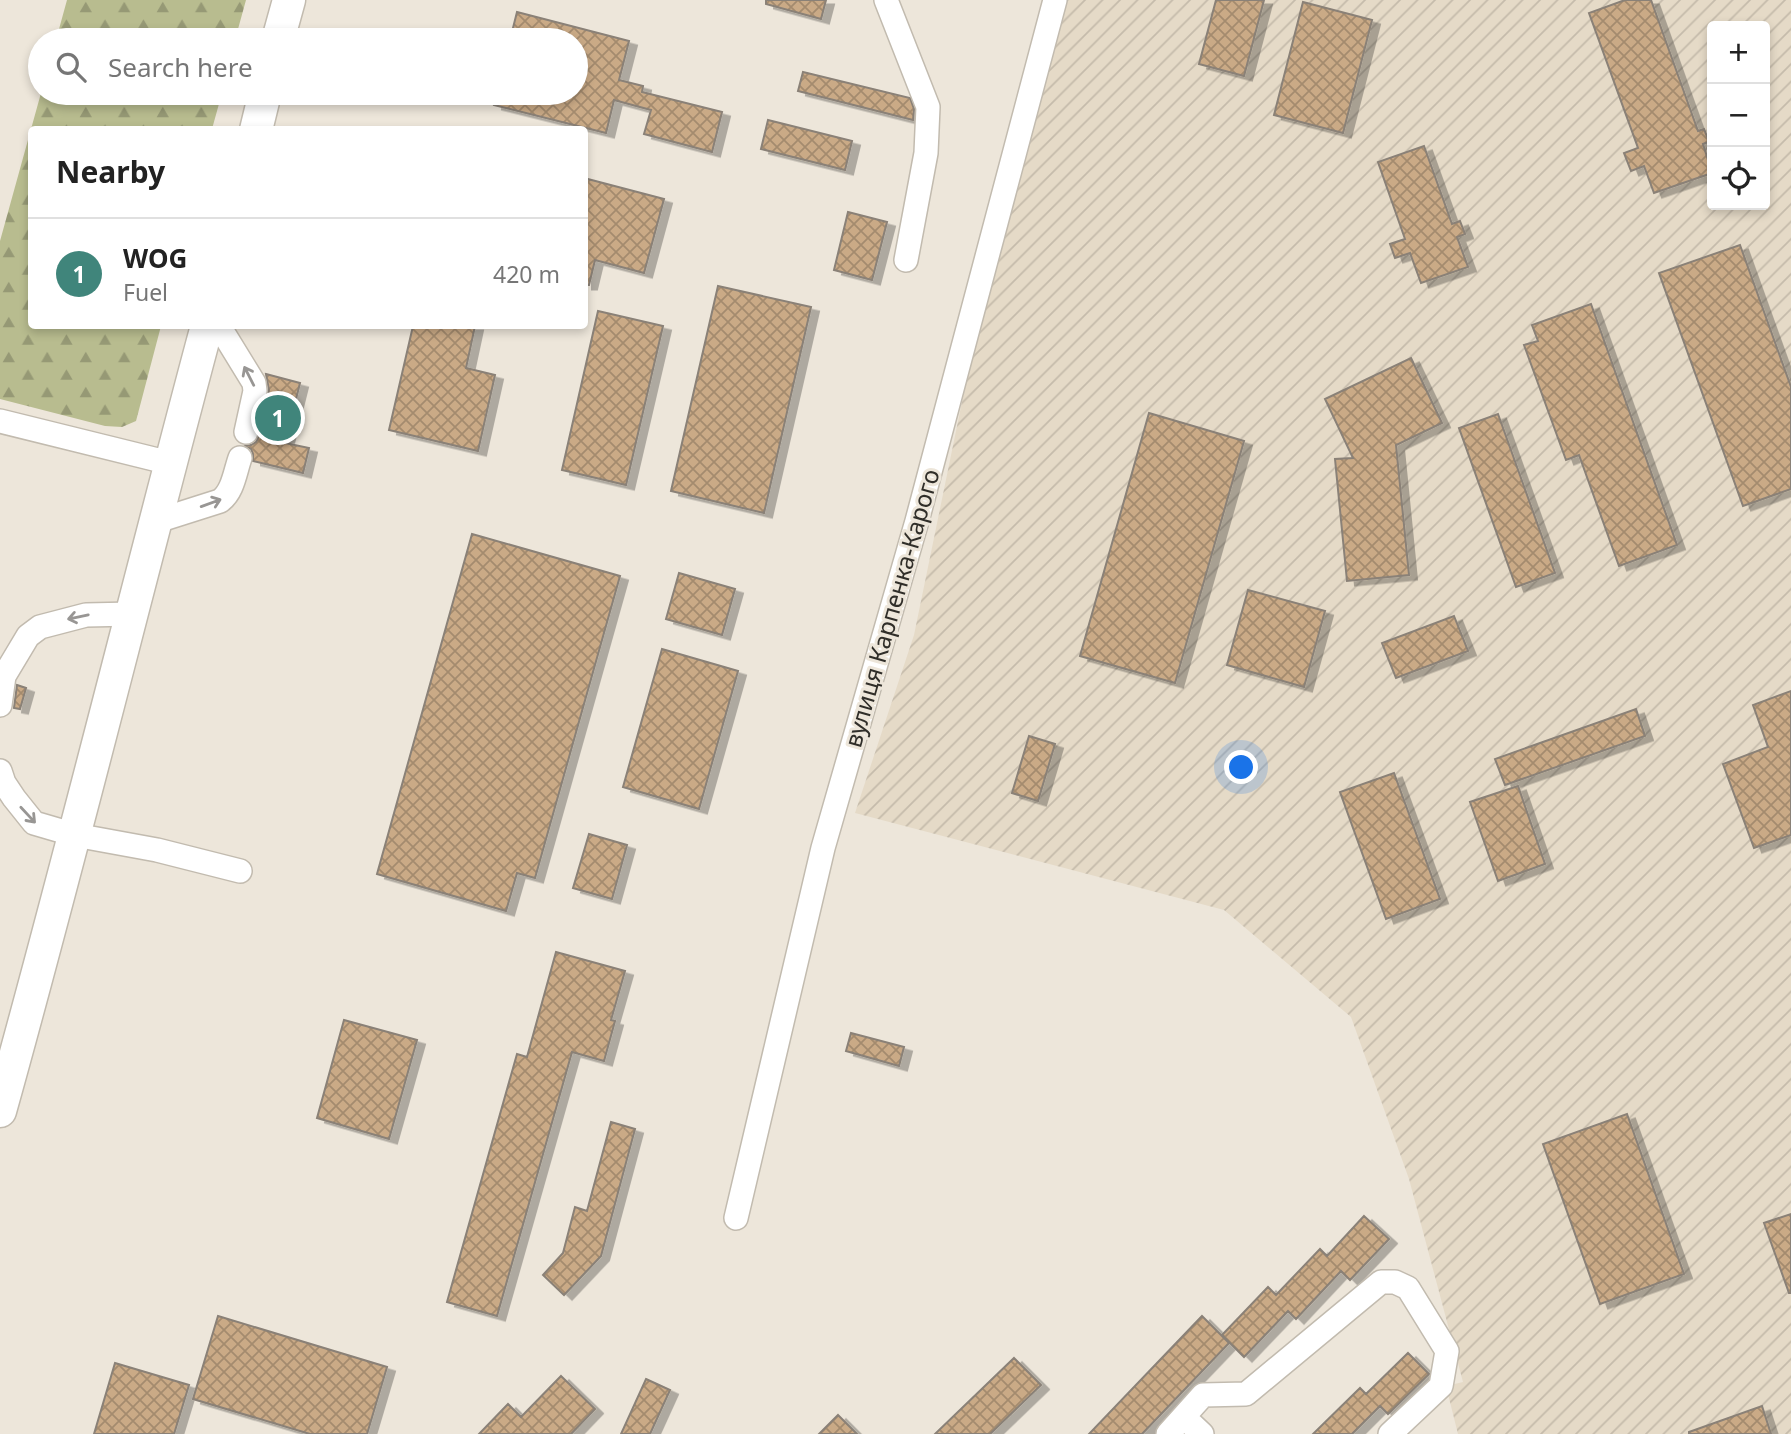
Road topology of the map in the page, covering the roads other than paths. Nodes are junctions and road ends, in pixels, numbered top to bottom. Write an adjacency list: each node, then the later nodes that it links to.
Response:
1 (289, 0): 4 (highway)
2 (886, 0): 7 (street)
3 (1055, 0): 21 (street, вулиця Карпенка-Карого)
4 (281, 28)
5 (262, 105): 6 (highway)
6 (257, 126)
7 (906, 260)
8 (206, 329): 13 (highway)
9 (221, 329): 11 (street, one-way to 9)
10 (0, 421): 13 (street)
11 (246, 432)
12 (240, 457): 14 (street, one-way to 12)
13 (170, 463): 14 (highway)
14 (157, 521): 15 (highway)
15 (132, 614): 16 (street, one-way to 16); 18 (highway)
16 (0, 705)
17 (0, 771): 18 (street, one-way to 18)
18 (75, 835): 19 (street); 20 (highway)
19 (240, 871)
20 (0, 1111)
21 (736, 1218)
22 (1184, 1417): 23 (street); 24 (street); 25 (street)
23 (1168, 1434)
24 (1202, 1434)
25 (1390, 1434)

